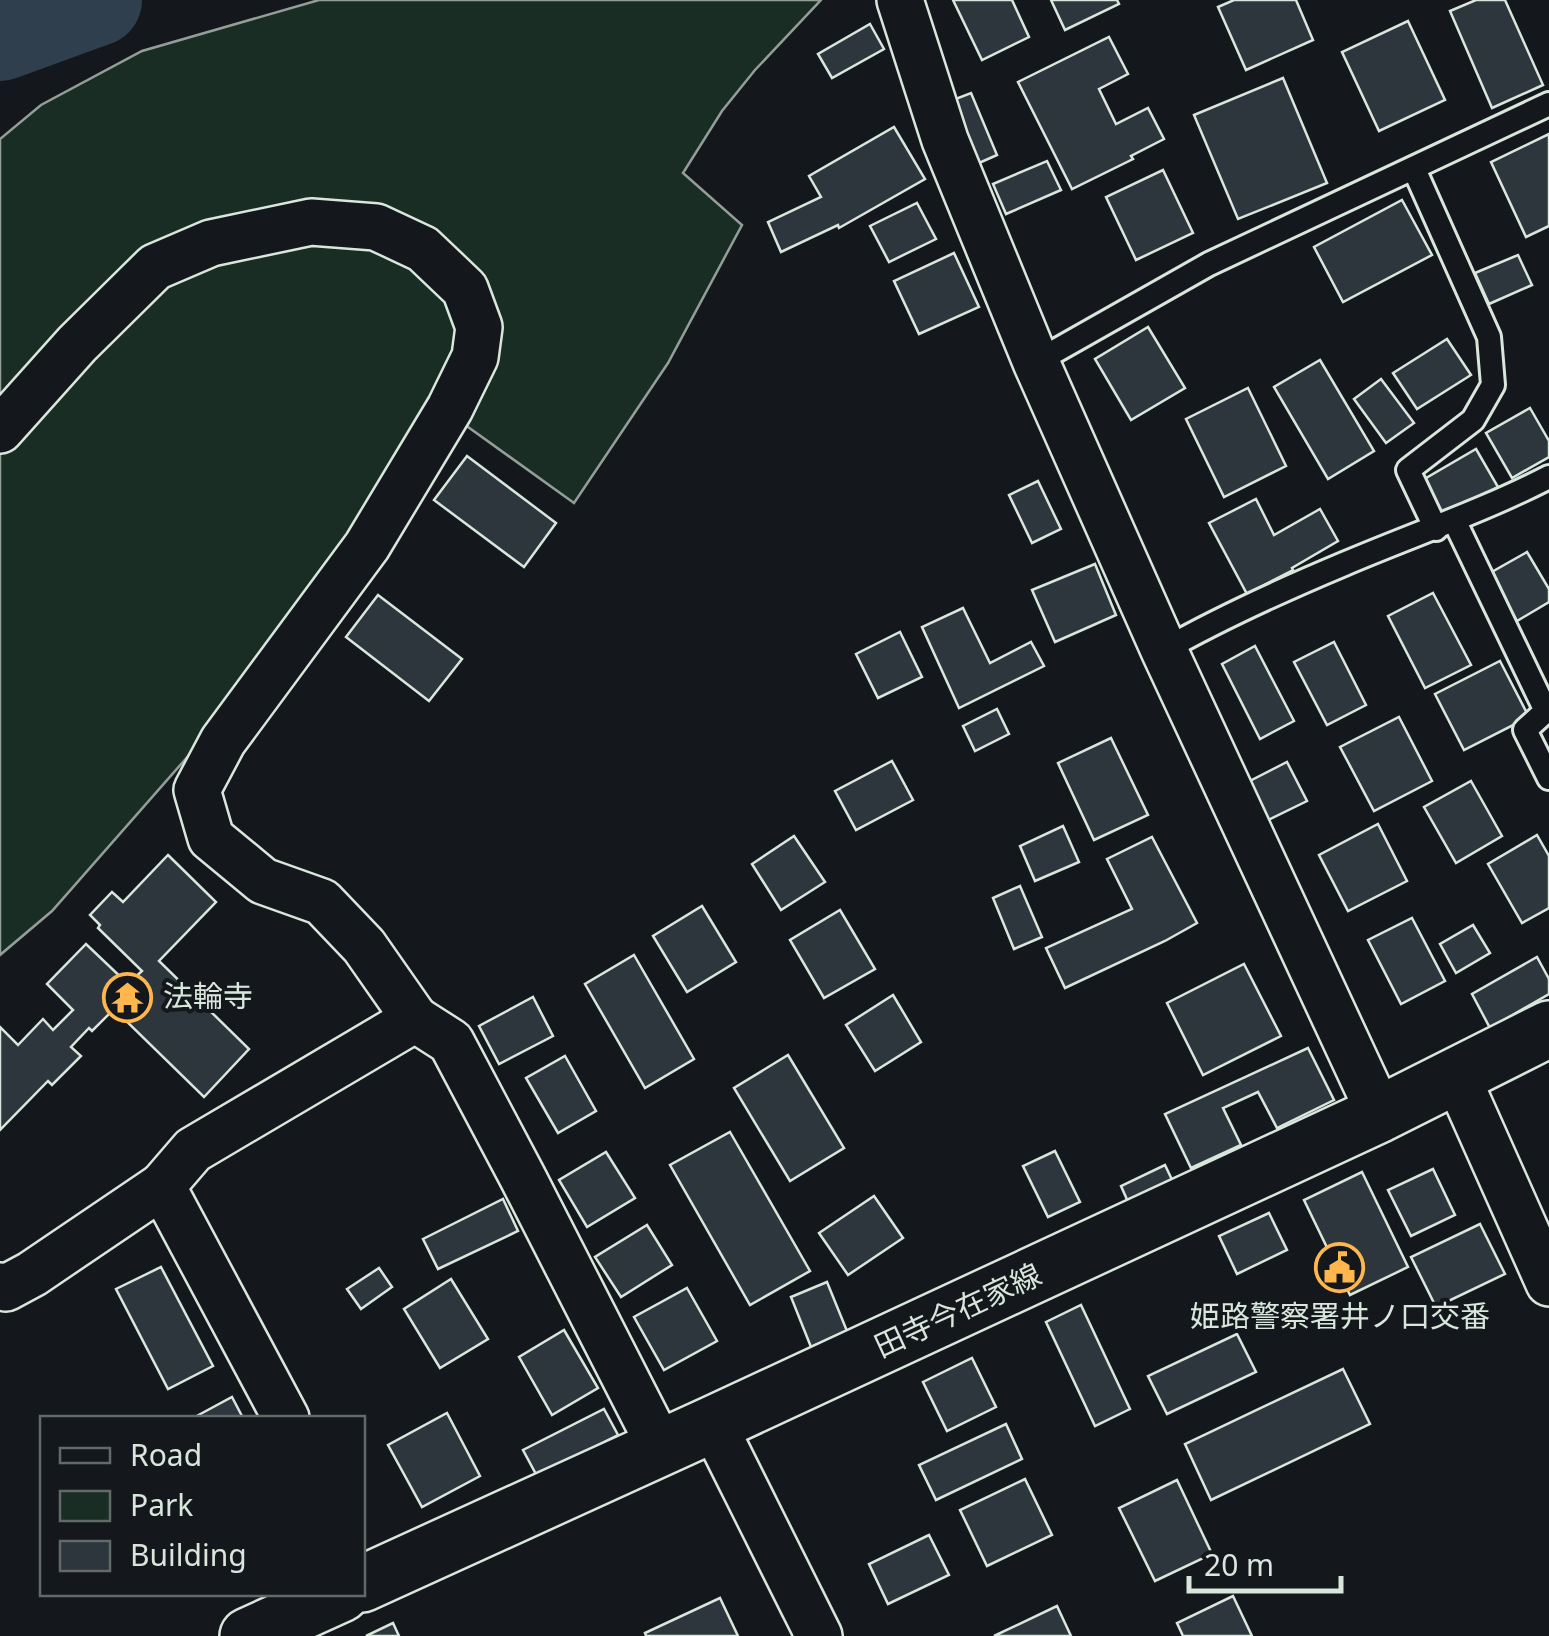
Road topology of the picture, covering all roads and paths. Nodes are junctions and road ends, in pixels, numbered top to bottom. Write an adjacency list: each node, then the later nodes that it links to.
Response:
1 (900, 0): 4 (street)
2 (1549, 104): 3 (lane)
3 (1414, 169): 4 (lane); 7 (lane)
4 (1036, 362): 8 (street)
5 (0, 430): 10 (street)
6 (1549, 478): 7 (lane)
7 (1445, 524): 8 (lane); 9 (lane)
8 (1164, 650): 13 (street)
9 (1549, 778)
10 (416, 1020): 14 (street); 19 (street)
11 (1549, 1030): 12 (main road, 田寺今在家線)
12 (1457, 1076): 13 (main road, 田寺今在家線); 15 (street)
13 (1380, 1114): 18 (main road, 田寺今在家線)
14 (162, 1186): 16 (street); 17 (street)
15 (1549, 1284)
16 (0, 1286)
17 (285, 1416)
18 (713, 1424): 19 (main road, 田寺今在家線); 23 (street)
19 (662, 1448): 20 (main road, 田寺今在家線)
20 (365, 1577)
21 (327, 1596): 22 (main road, 田寺今在家線)
22 (248, 1636)
23 (819, 1636)

